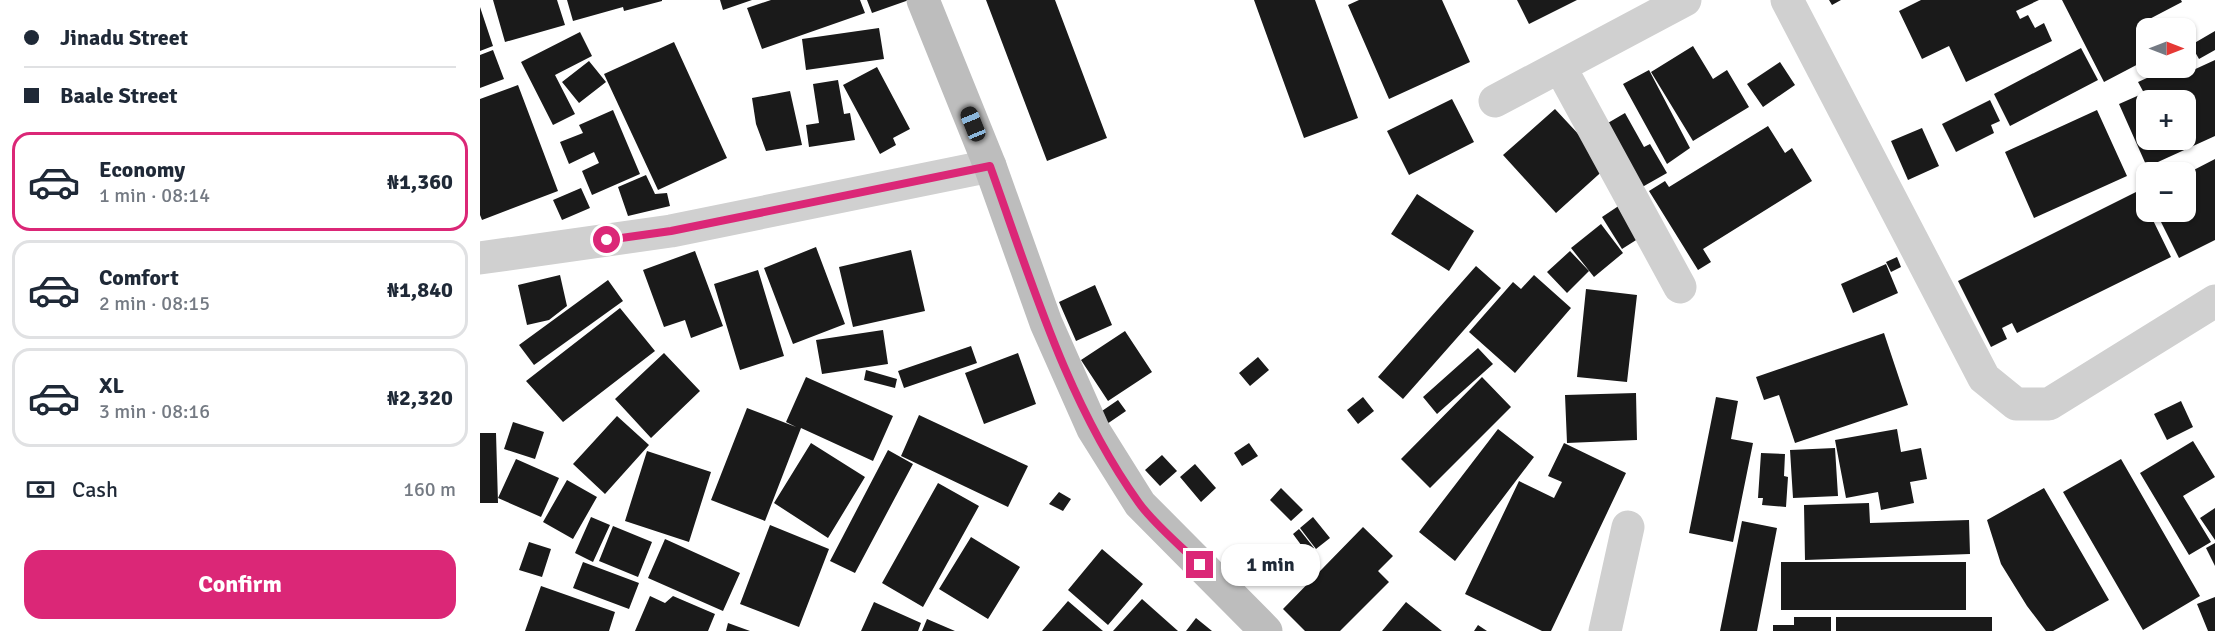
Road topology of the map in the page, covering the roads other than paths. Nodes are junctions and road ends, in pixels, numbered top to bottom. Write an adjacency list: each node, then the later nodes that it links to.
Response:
1 (923, 0): 6 (street)
2 (1685, 0): 4 (street)
3 (1787, 0): 9 (street)
4 (1560, 67): 5 (street); 8 (street)
5 (1495, 102)
6 (990, 166): 7 (street); 11 (street)
7 (480, 258)
8 (1680, 287)
9 (2215, 301)
10 (1628, 527): 12 (street)
11 (1266, 631)
12 (1605, 631)

